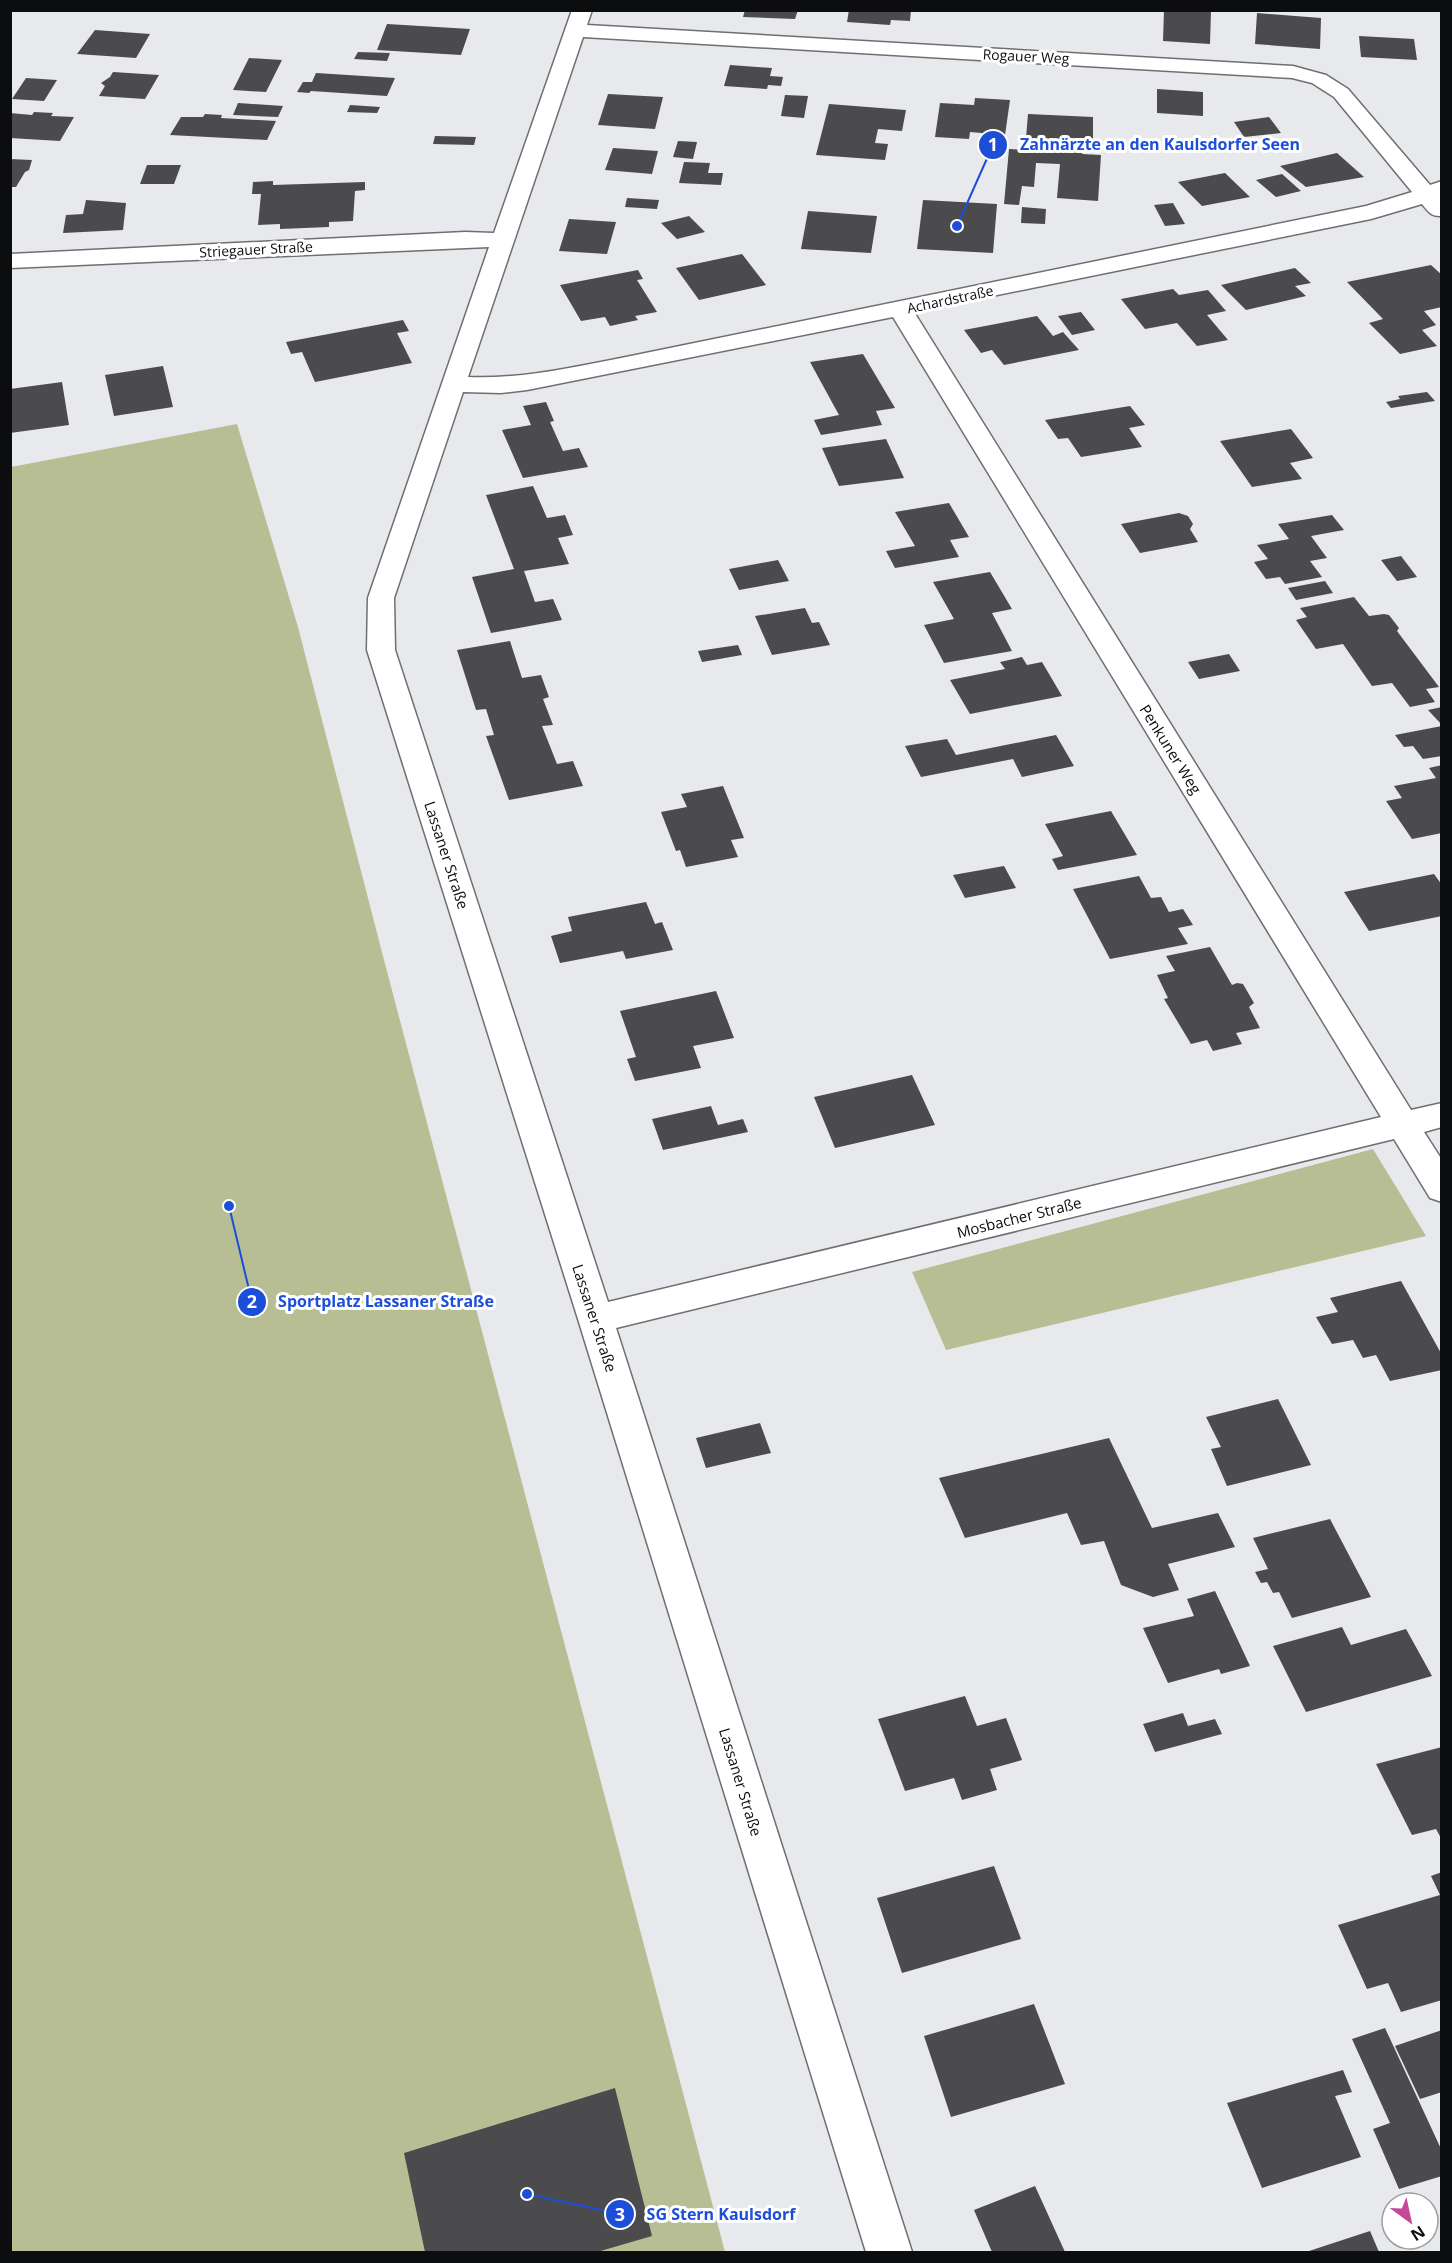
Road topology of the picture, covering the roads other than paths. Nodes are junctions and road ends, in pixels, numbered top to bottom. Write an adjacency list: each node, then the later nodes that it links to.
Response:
1 (578, 20): 2 (street, Rogauer Weg); 4 (street)
2 (1434, 191): 3 (street, Rogauer Weg); 6 (street, Achardstraße)
3 (1442, 213)
4 (501, 240): 5 (street, Striegauer Straße); 7 (street)
5 (10, 261)
6 (900, 309): 7 (street, Achardstraße); 9 (street, Penkuner Weg)
7 (454, 384): 11 (street, Lassaner Straße)
8 (1442, 1115): 9 (street, Mosbacher Straße)
9 (1402, 1125): 10 (street, Penkuner Weg); 11 (street, Mosbacher Straße)
10 (1442, 1189)
11 (596, 1319): 12 (street, Lassaner Straße)
12 (889, 2253)

